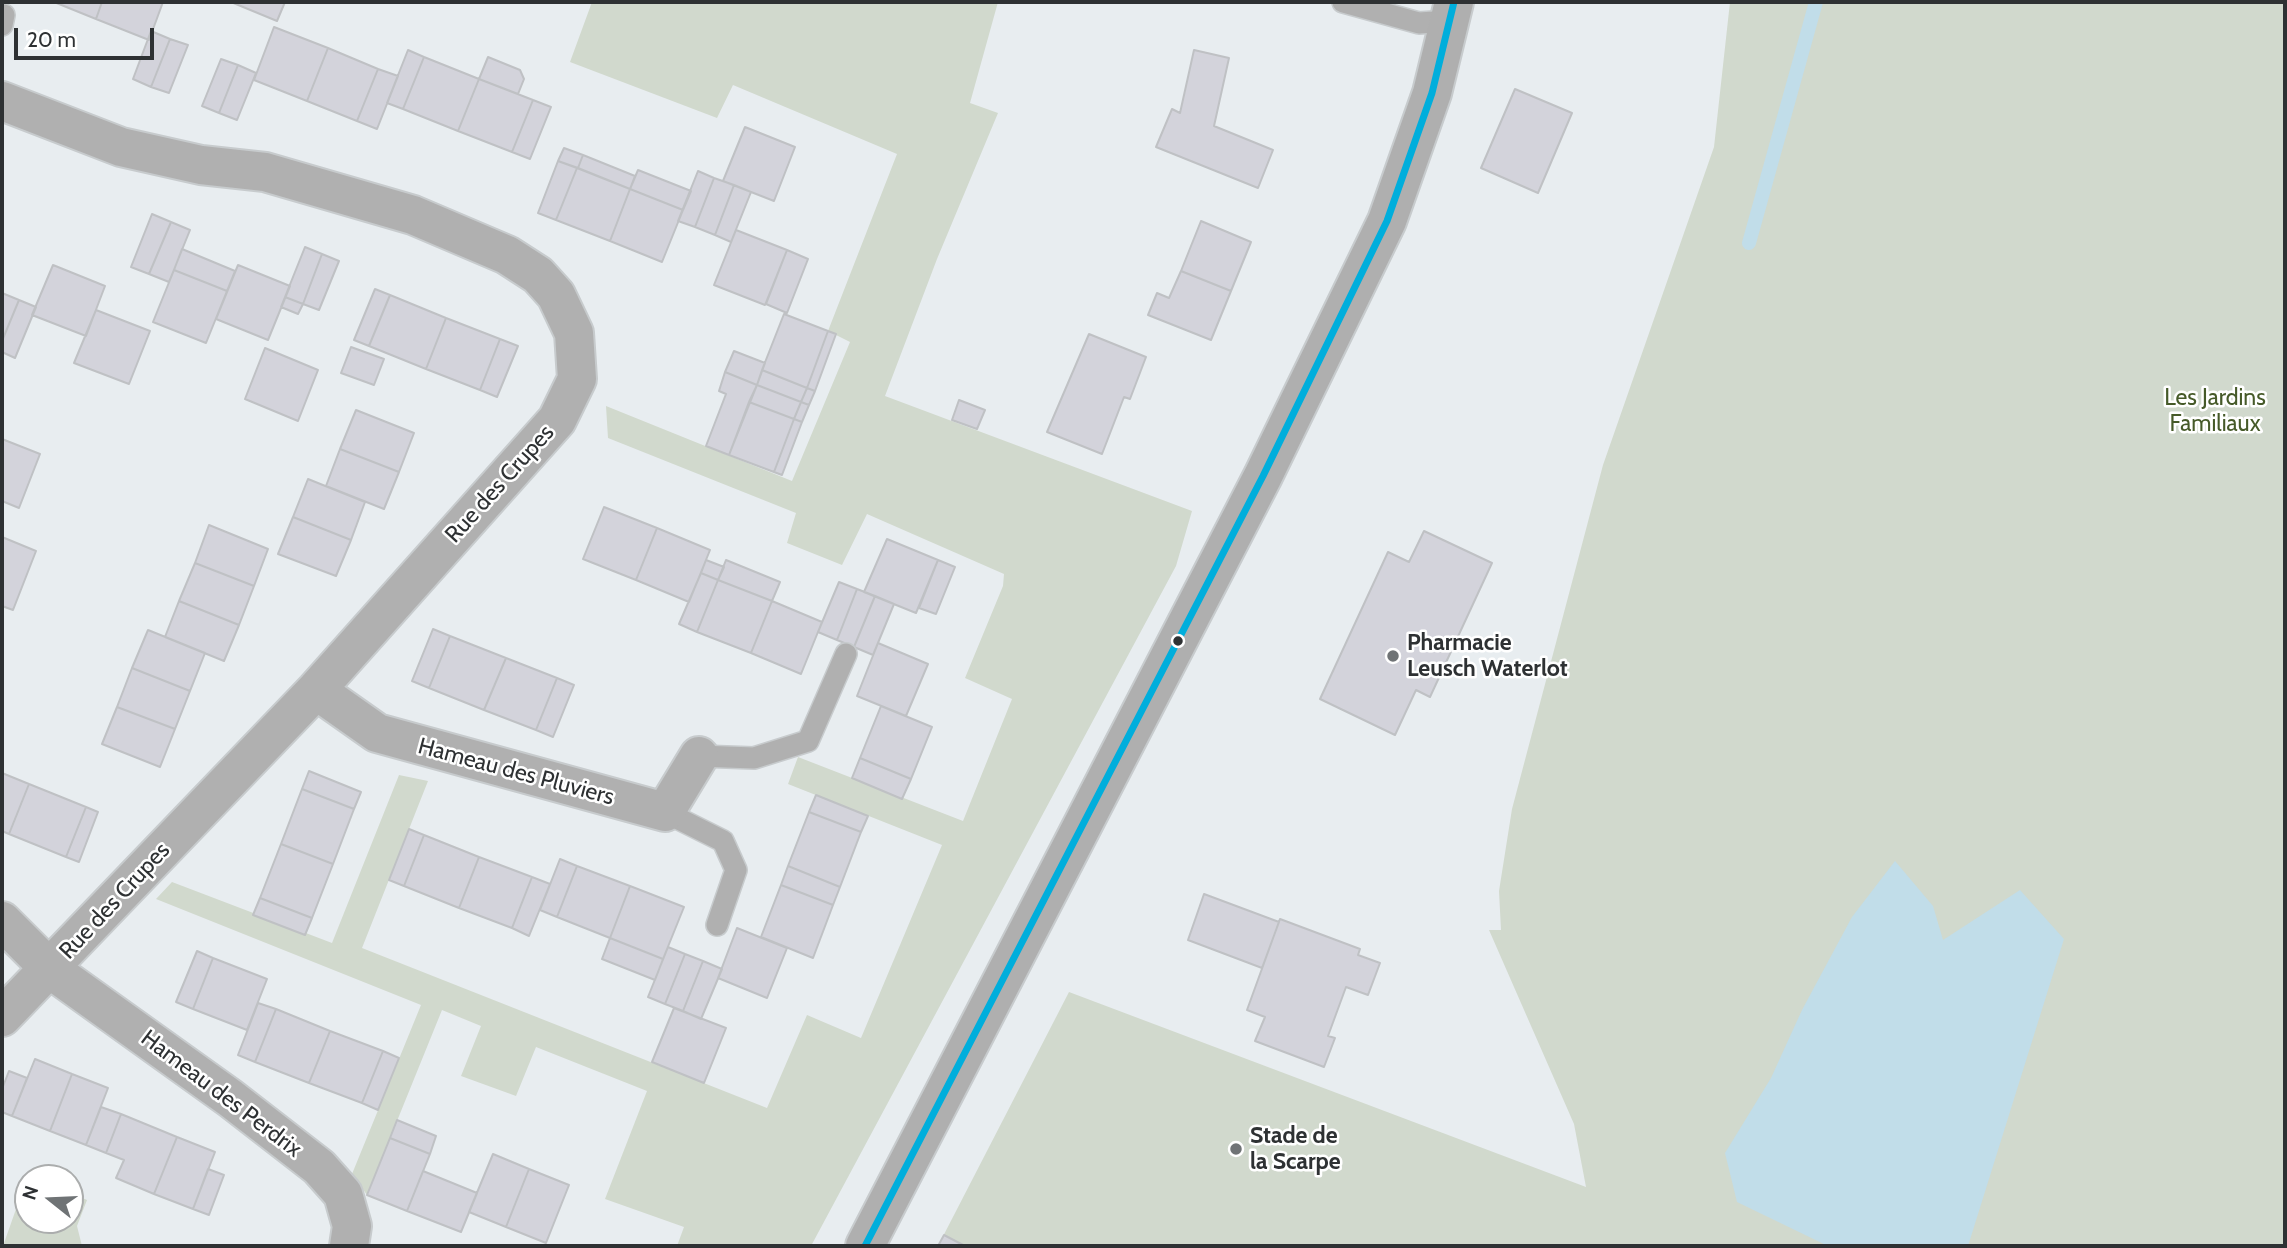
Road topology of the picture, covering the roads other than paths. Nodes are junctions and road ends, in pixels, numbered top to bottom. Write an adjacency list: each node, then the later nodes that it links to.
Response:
1 (1343, 2): 2 (lane)
2 (1452, 11): 13 (main road)
3 (2, 104): 5 (street, Rue des Crupes)
4 (846, 654): 6 (lane)
5 (316, 690): 7 (street, Hameau des Pluviers); 10 (street, Rue des Crupes)
6 (699, 756): 7 (street)
7 (665, 812): 9 (lane)
8 (2, 921): 10 (street, Hameau des Perdrix)
9 (717, 925)
10 (50, 970): 11 (street, Rue des Crupes); 12 (street, Hameau des Perdrix)
11 (2, 1017)
12 (349, 1246)
13 (865, 1246)

